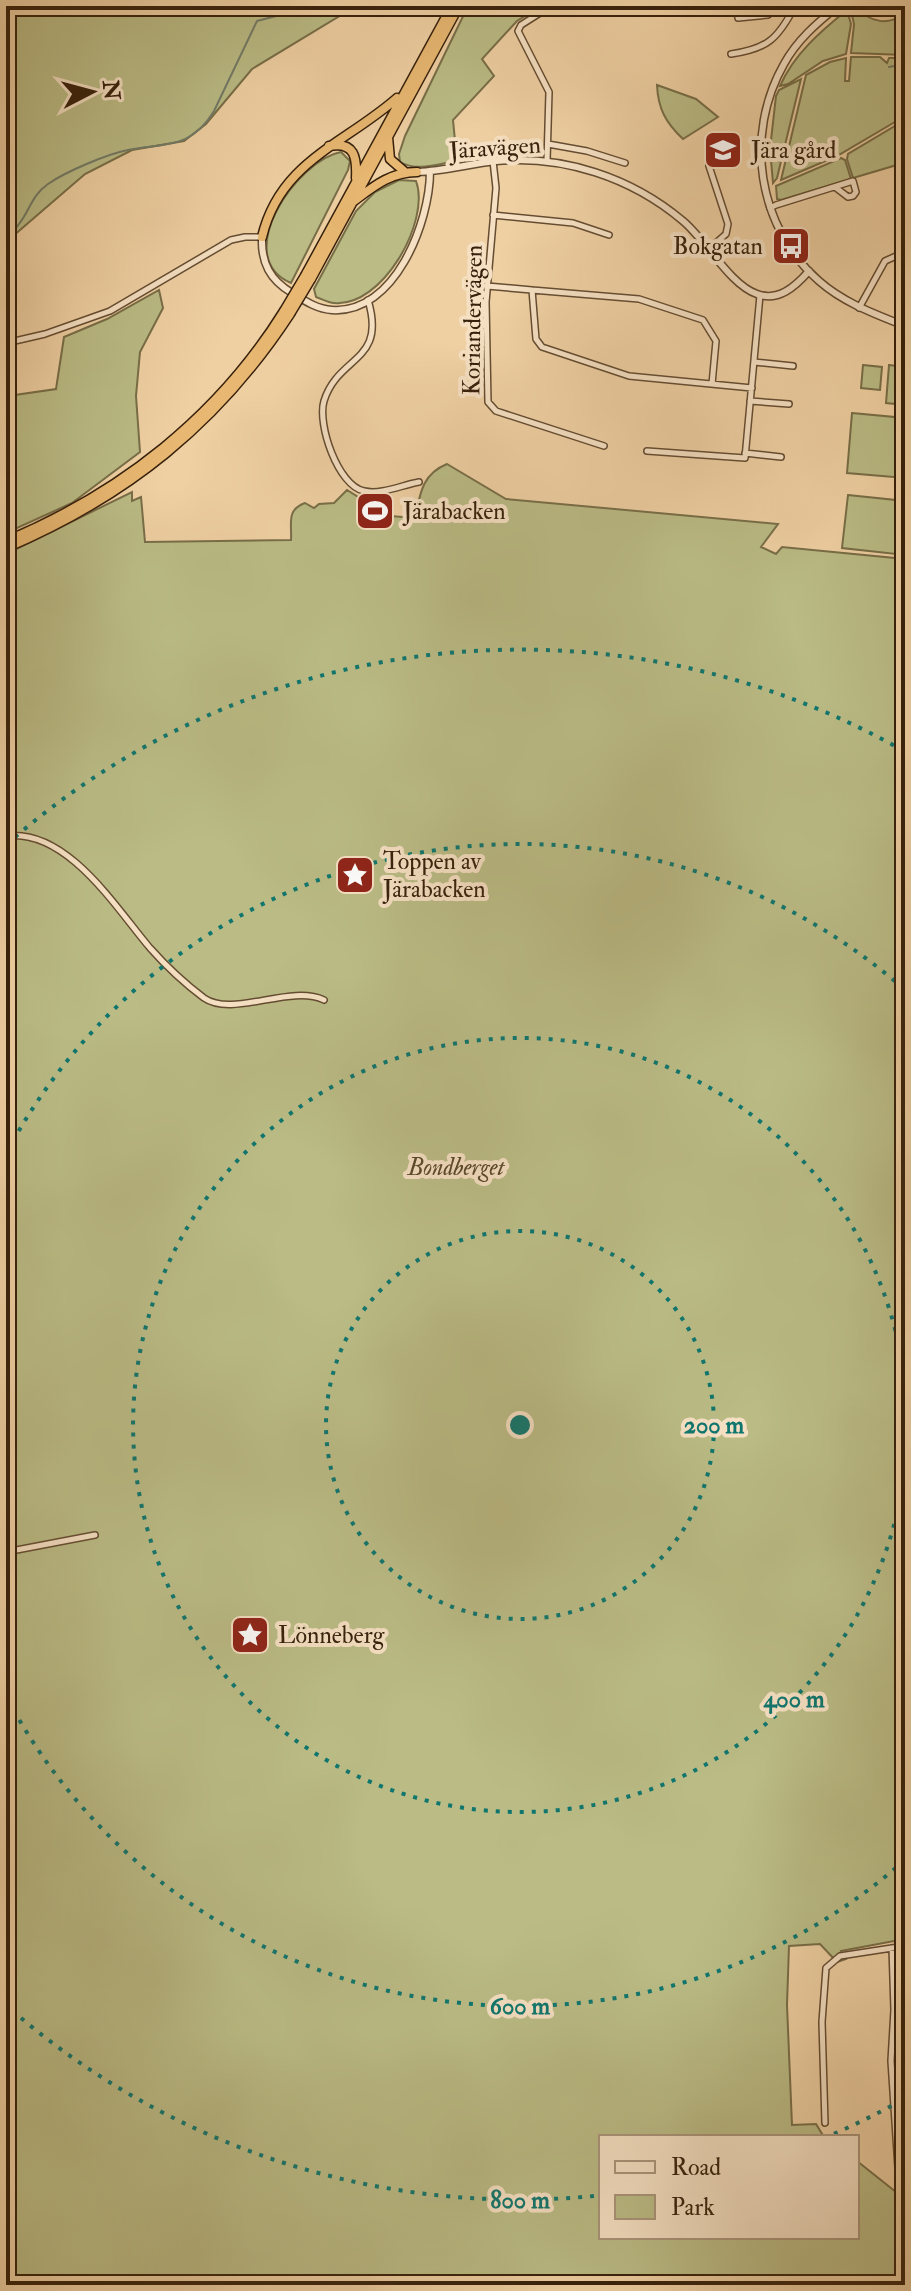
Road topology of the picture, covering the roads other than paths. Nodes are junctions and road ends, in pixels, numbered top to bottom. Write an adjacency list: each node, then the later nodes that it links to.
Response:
1 (452, 6): 9 (highway)
2 (459, 6): 10 (highway)
3 (551, 6): 11 (street)
4 (737, 6): 7 (street)
5 (795, 6): 8 (street)
6 (838, 6): 23 (street)
7 (768, 15)
8 (731, 54)
9 (403, 92): 12 (highway); 20 (highway)
10 (388, 134): 18 (highway); 22 (highway)
11 (548, 144): 14 (street); 15 (street)
12 (329, 146): 20 (highway); 26 (highway)
13 (493, 161): 14 (street, Järavägen); 17 (street, Järavägen); 24 (street, Koriandervägen)
14 (547, 161): 27 (street, Järavägen)
15 (625, 163)
16 (709, 166): 27 (street)
17 (430, 171): 19 (street, Järavägen); 34 (street)
18 (406, 172): 19 (highway); 22 (highway)
19 (417, 172)
20 (355, 182): 30 (highway)
21 (835, 187): 23 (street)
22 (351, 204): 30 (highway)
23 (770, 208): 29 (street)
24 (493, 215): 25 (street); 31 (street, Koriandervägen)
25 (609, 235)
26 (262, 237): 34 (street); 38 (street)
27 (709, 249): 33 (street, Järavägen)
28 (905, 252): 35 (street)
29 (809, 271): 33 (street); 35 (street)
30 (308, 277): 36 (highway, bridge)
31 (487, 286): 32 (street); 45 (street, Koriandervägen)
32 (532, 290): 41 (street); 41 (street)
33 (760, 295): 39 (street)
34 (368, 300): 49 (street)
35 (859, 308): 37 (street)
36 (287, 312): 50 (highway); 51 (highway)
37 (905, 326)
38 (6, 343)
39 (754, 362): 40 (street); 42 (street)
40 (793, 366)
41 (712, 384): 42 (street)
42 (752, 388): 43 (street)
43 (750, 401): 44 (street); 47 (street)
44 (789, 404)
45 (604, 446)
46 (647, 451): 47 (street)
47 (745, 453): 48 (street)
48 (781, 457)
49 (419, 482)
50 (6, 541)
51 (6, 548)
52 (6, 836): 53 (street)
53 (324, 1000)
54 (95, 1535): 55 (street)
55 (6, 1552)
56 (905, 1946): 57 (street)
57 (892, 1948): 58 (street); 59 (street)
58 (825, 2123)
59 (898, 2168)

